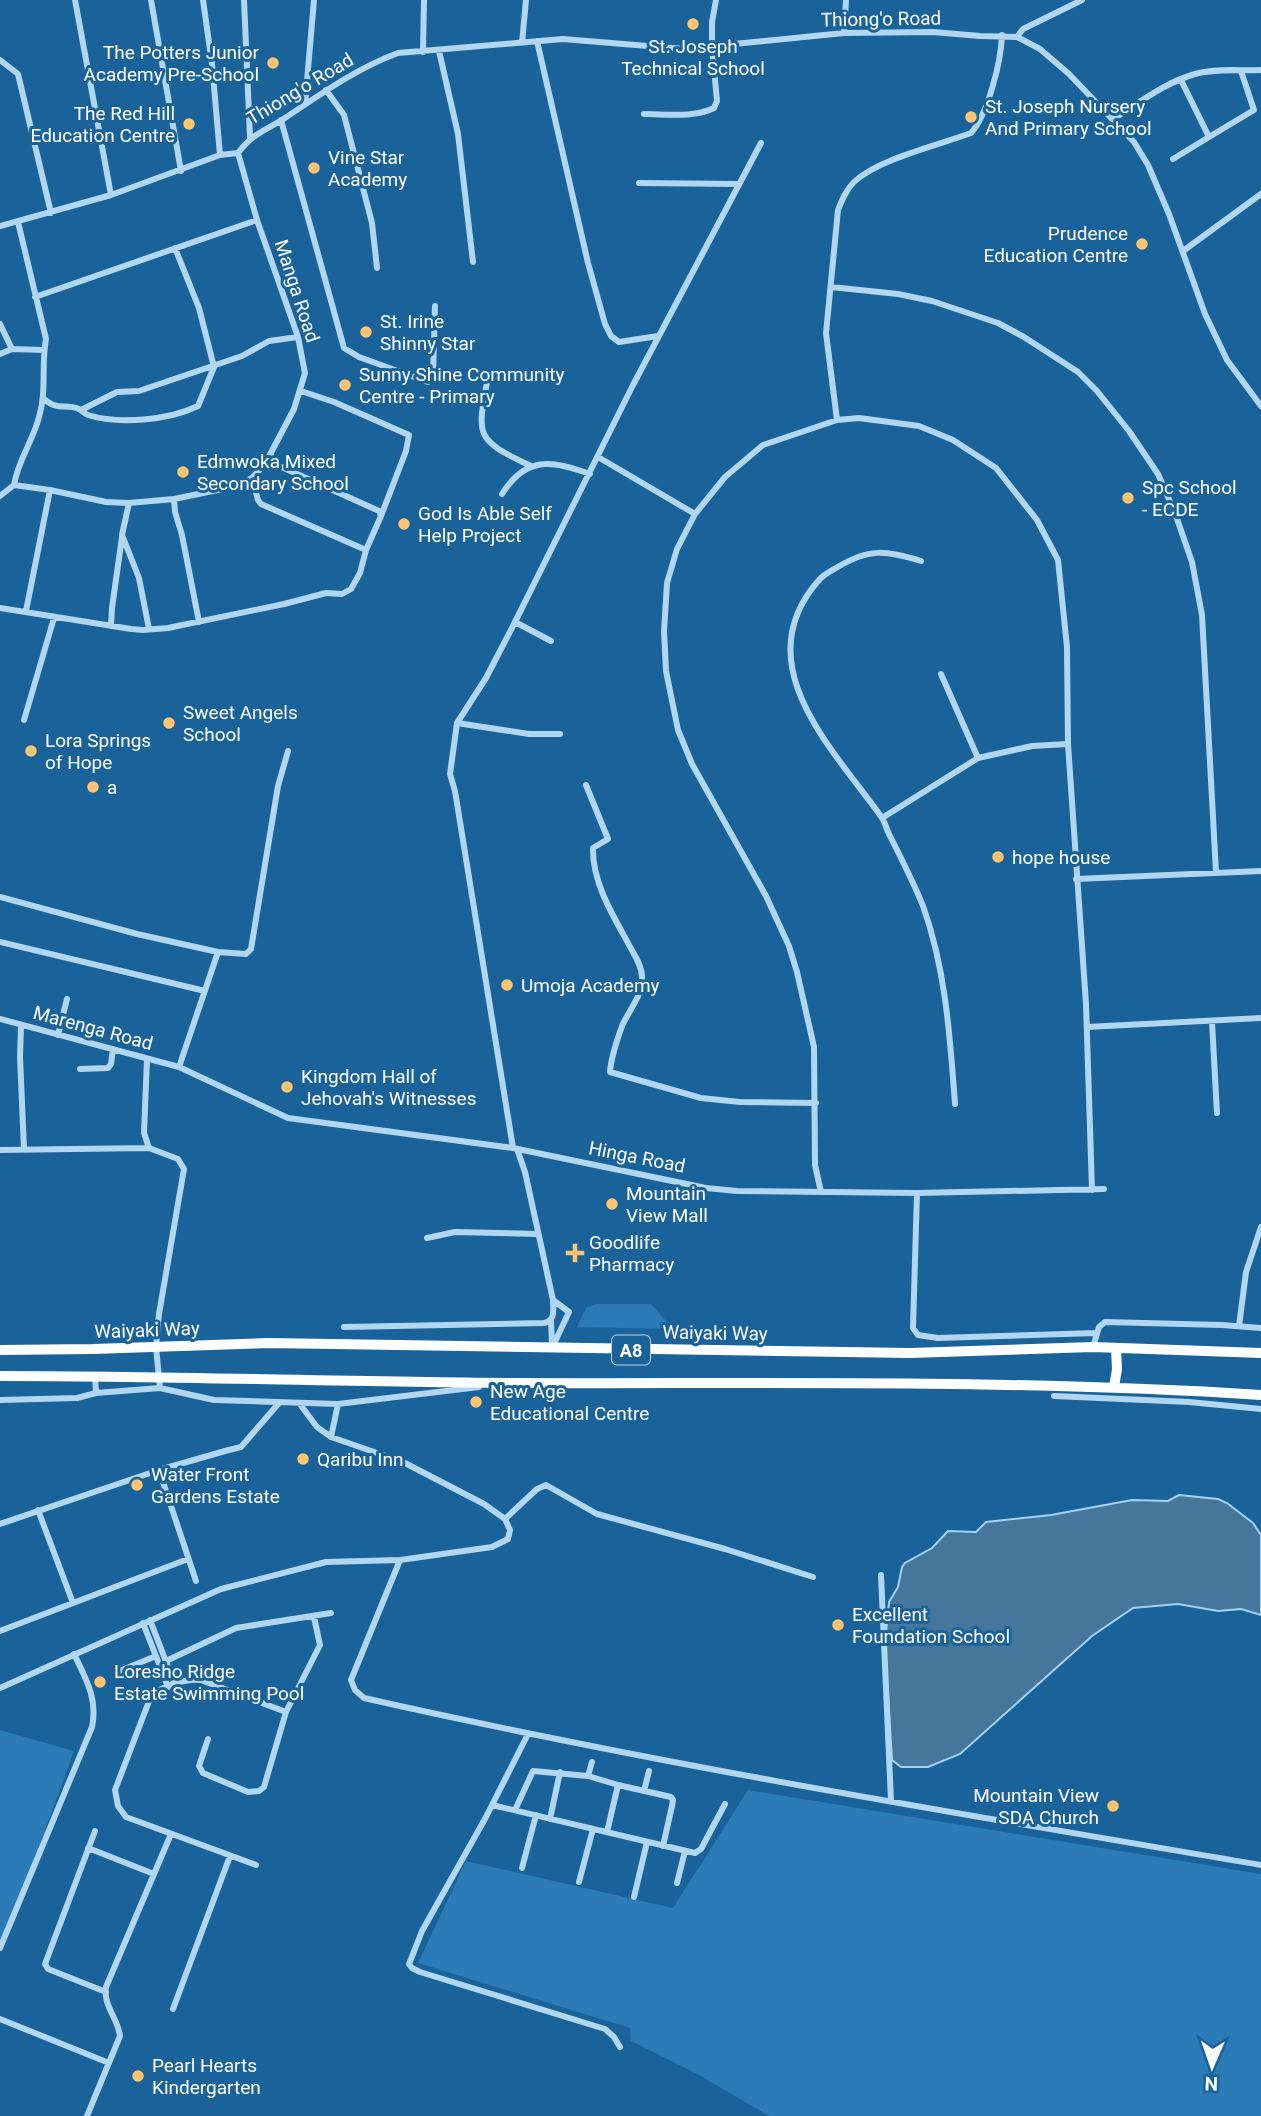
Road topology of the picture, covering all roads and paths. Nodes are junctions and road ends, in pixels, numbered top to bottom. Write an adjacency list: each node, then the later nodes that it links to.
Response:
1 (75, 0): 38 (street)
2 (150, 0): 34 (street)
3 (203, 0): 32 (street)
4 (244, 0): 29 (street)
5 (314, 0): 24 (street)
6 (424, 0): 17 (street)
7 (526, 0): 15 (street)
8 (716, 0): 16 (street)
9 (846, 0): 11 (street)
10 (1082, 0): 13 (street)
11 (844, 33): 12 (street, Thiong'o Road); 16 (street, Thiong'o Road)
12 (1002, 35): 13 (street, Thiong'o Road); 47 (street)
13 (1017, 37): 26 (street, Thiong'o Road)
14 (537, 41): 15 (street, Thiong'o Road); 16 (street, Thiong'o Road); 51 (street)
15 (522, 43): 18 (street, Thiong'o Road)
16 (712, 47): 25 (street)
17 (423, 51): 18 (street, Thiong'o Road); 23 (street, Thiong'o Road)
18 (439, 51): 45 (street)
19 (0, 60): 39 (street)
20 (1261, 70): 21 (street)
21 (1241, 71): 22 (street); 28 (street)
22 (1181, 79): 26 (street); 28 (street)
23 (326, 90): 24 (street, Thiong'o Road); 46 (street)
24 (305, 104): 27 (street, Thiong'o Road)
25 (644, 114)
26 (1113, 119): 44 (street, Thiong'o Road)
27 (281, 120): 29 (street, Thiong'o Road); 49 (street)
28 (1209, 137): 33 (street)
29 (250, 138): 31 (street, Thiong'o Road)
30 (761, 143): 36 (street)
31 (238, 153): 32 (street, Thiong'o Road); 40 (street, Manga Road)
32 (220, 155): 34 (street, Thiong'o Road)
33 (1173, 159)
34 (180, 172): 38 (street, Thiong'o Road)
35 (639, 183): 36 (street)
36 (739, 184): 51 (street)
37 (1261, 194): 44 (street)
38 (111, 195): 39 (street, Thiong'o Road)
39 (51, 213): 41 (street, Thiong'o Road)
40 (257, 220): 43 (street); 52 (street, Manga Road)
41 (18, 222): 42 (street, Thiong'o Road); 48 (street)
42 (0, 226)
43 (175, 248): 48 (street); 56 (street)
44 (1183, 251): 60 (street, Thiong'o Road)
45 (473, 262)
46 (377, 268)
47 (831, 287): 62 (street); 97 (street)
48 (35, 297): 54 (street)
49 (435, 306)
50 (0, 324): 53 (street)
51 (658, 336): 64 (street)
52 (298, 337): 56 (street); 58 (street, Manga Road)
53 (12, 349): 54 (street); 55 (street)
54 (44, 350): 59 (street)
55 (0, 354)
56 (214, 367): 61 (street); 61 (street)
57 (488, 377): 65 (street)
58 (301, 391): 63 (street, Manga Road); 75 (street)
59 (43, 398): 61 (street); 68 (street)
60 (1261, 406)
61 (81, 410)
62 (837, 420): 74 (street); 91 (street)
63 (271, 455): 67 (street, Manga Road); 75 (street)
64 (598, 457): 66 (street); 74 (street)
65 (531, 466): 66 (street); 70 (street)
66 (590, 474): 83 (street)
67 (252, 478): 72 (street); 77 (street)
68 (14, 485): 69 (street); 71 (street)
69 (50, 490): 73 (street); 80 (street)
70 (502, 494)
71 (0, 496)
72 (174, 499): 73 (street); 82 (street)
73 (129, 503): 76 (street)
74 (695, 514): 114 (street)
75 (380, 516): 77 (street)
76 (122, 535): 84 (street); 85 (street)
77 (366, 550): 82 (street)
78 (921, 561): 95 (street)
79 (0, 608): 80 (street)
80 (26, 611): 81 (street)
81 (54, 618): 84 (street); 88 (street)
82 (199, 622): 85 (street)
83 (515, 622): 86 (street); 89 (street)
84 (111, 626): 85 (street)
85 (149, 629)
86 (551, 640)
87 (941, 674): 93 (street)
88 (24, 720)
89 (457, 723): 90 (street); 119 (street)
90 (560, 734)
91 (1068, 744): 93 (street); 98 (street)
92 (288, 751): 101 (street)
93 (978, 758): 95 (street)
94 (586, 785): 114 (street)
95 (882, 818): 115 (street)
96 (1261, 871): 97 (street)
97 (1216, 872): 98 (street)
98 (1076, 879): 108 (street)
99 (0, 897): 101 (street)
100 (0, 942): 102 (street)
101 (218, 952): 102 (street)
102 (205, 991): 112 (street)
103 (67, 999): 109 (street)
104 (1261, 1018): 106 (street)
105 (0, 1019): 107 (street, Marenga Road)
106 (1212, 1022): 108 (street); 116 (street)
107 (21, 1026): 109 (street, Marenga Road); 117 (street)
108 (1087, 1027): 122 (street)
109 (58, 1035): 110 (street, Marenga Road)
110 (113, 1049): 111 (street, Marenga Road); 113 (street)
111 (147, 1059): 112 (street, Marenga Road); 118 (street)
112 (178, 1067): 119 (street, Hinga Road)
113 (80, 1069)
114 (816, 1103): 123 (street)
115 (955, 1104)
116 (1217, 1113)
117 (24, 1149): 118 (street); 120 (street)
118 (149, 1149): 135 (street)
119 (515, 1149): 123 (street, Hinga Road); 126 (street)
120 (0, 1150)
121 (1104, 1189): 122 (street, Hinga Road)
122 (1091, 1190): 124 (street, Hinga Road)
123 (821, 1192): 124 (street, Hinga Road)
124 (918, 1193): 134 (street)
125 (1261, 1227): 130 (street)
126 (538, 1234): 127 (street); 128 (street)
127 (427, 1238)
128 (552, 1300): 129 (street); 137 (street)
129 (551, 1320): 131 (street); 137 (street)
130 (1239, 1326): 132 (street); 133 (street)
131 (344, 1327)
132 (1261, 1328)
133 (1096, 1333): 134 (street); 136 (street)
134 (938, 1338): 140 (street)
135 (156, 1347): 137 (highway, Waiyaki Way / A8); 139 (highway, Waiyaki Way / A8); 144 (street)
136 (1093, 1347): 138 (highway, Waiyaki Way / A8); 140 (highway, Waiyaki Way / A8)
137 (552, 1348): 140 (highway, Waiyaki Way / A8)
138 (1116, 1349): 141 (highway, Waiyaki Way / A8); 146 (highway)
139 (0, 1350)
140 (938, 1353)
141 (1261, 1353)
142 (0, 1376): 143 (highway, A8)
143 (95, 1376): 144 (highway, A8); 147 (street)
144 (159, 1382): 145 (highway, A8); 147 (street); 151 (street)
145 (517, 1383): 146 (highway, A8); 153 (street)
146 (1114, 1387): 148 (highway, A8)
147 (96, 1393): 150 (street)
148 (1261, 1395)
149 (1054, 1396): 154 (street)
150 (0, 1400)
151 (279, 1403): 152 (street); 156 (street)
152 (299, 1403): 153 (street); 155 (street)
153 (338, 1404): 155 (street)
154 (1261, 1409)
155 (331, 1437): 158 (street)
156 (159, 1470): 157 (street); 160 (street)
157 (38, 1510): 159 (street); 165 (street)
158 (505, 1519): 161 (street); 163 (street)
159 (0, 1524)
160 (188, 1559): 164 (street); 165 (street)
161 (400, 1560): 168 (street); 177 (street)
162 (881, 1575): 185 (street)
163 (813, 1577)
164 (196, 1581)
165 (73, 1603): 169 (street)
166 (331, 1614): 167 (street)
167 (314, 1617): 172 (street); 176 (street)
168 (147, 1622): 170 (street); 171 (street); 172 (street)
169 (0, 1631)
170 (74, 1654): 175 (street); 207 (street)
171 (156, 1656): 173 (street); 174 (street)
172 (166, 1661): 174 (street)
173 (117, 1672)
174 (172, 1686): 176 (street); 194 (street)
175 (0, 1688)
176 (286, 1712): 178 (street)
177 (528, 1734): 185 (street); 187 (street)
178 (208, 1740)
179 (592, 1762): 182 (street)
180 (649, 1770): 184 (street)
181 (560, 1772): 182 (street); 188 (street); 190 (street)
182 (588, 1776): 183 (street)
183 (618, 1785): 184 (street); 193 (street)
184 (643, 1791): 196 (street)
185 (891, 1801): 201 (street)
186 (725, 1804): 198 (street)
187 (492, 1805): 188 (street); 211 (street)
188 (515, 1810): 189 (street)
189 (536, 1815): 190 (street); 202 (street)
190 (551, 1819): 191 (street)
191 (593, 1829): 193 (street); 204 (street)
192 (95, 1831): 197 (street)
193 (607, 1832): 195 (street)
194 (171, 1834): 199 (street); 203 (street)
195 (647, 1842): 196 (street); 206 (street)
196 (663, 1846): 198 (street)
197 (88, 1848): 203 (street); 208 (street)
198 (685, 1852): 205 (street)
199 (230, 1856): 200 (street); 209 (street)
200 (256, 1865)
201 (1261, 1865)
202 (522, 1868)
203 (154, 1874): 208 (street)
204 (579, 1882)
205 (677, 1883)
206 (634, 1897)
207 (0, 1948)
208 (106, 1992): 212 (street)
209 (173, 2009)
210 (0, 2019): 212 (street)
211 (620, 2047)
212 (109, 2063): 213 (street)
213 (87, 2116)

